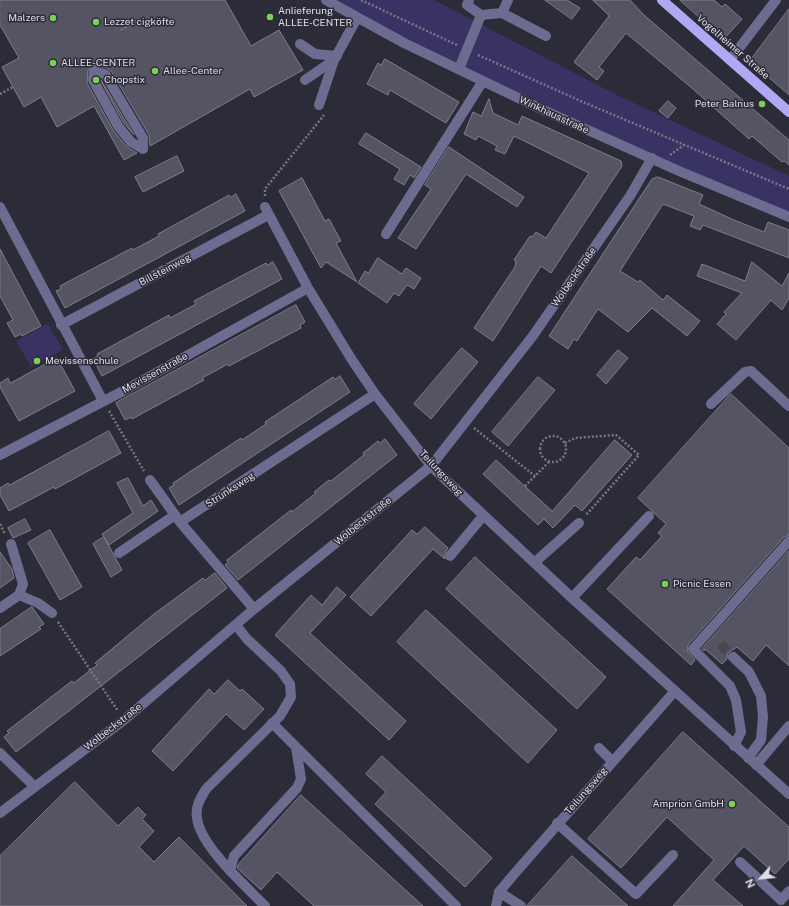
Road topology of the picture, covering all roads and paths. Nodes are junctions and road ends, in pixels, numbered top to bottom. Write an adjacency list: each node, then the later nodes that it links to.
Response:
1 (326, 0): 9 (street, Winkhausstraße)
2 (361, 0): 14 (path)
3 (469, 0): 8 (street)
4 (508, 0): 7 (street)
5 (662, 0): 16 (main road, Vogelheimer Straße)
6 (776, 0): 16 (street)
7 (502, 13): 8 (street); 12 (street)
8 (481, 15): 14 (street)
9 (357, 18): 15 (street); 17 (street, Winkhausstraße)
10 (140, 19): 11 (path)
11 (121, 30)
12 (546, 36)
13 (300, 44): 15 (street)
14 (467, 50): 17 (street); 26 (path)
15 (335, 58): 19 (street); 23 (street)
16 (730, 60): 24 (main road, Vogelheimer Straße)
17 (459, 69): 20 (street, Winkhausstraße)
18 (94, 71): 18 (street)
19 (305, 80)
20 (483, 81): 25 (street, Winkhausstraße); 30 (street)
21 (13, 87): 22 (path)
22 (0, 94)
23 (319, 105): 28 (path)
24 (789, 112)
25 (652, 158): 29 (street, Winkhausstraße); 37 (street, Wolbeckstraße)
26 (789, 189)
27 (0, 207): 32 (street)
28 (267, 211): 31 (street, Teilungsweg); 32 (street, Billsteinweg)
29 (789, 217)
30 (386, 234)
31 (308, 288): 33 (street, Teilungsweg); 34 (street, Mevissenstraße)
32 (61, 325): 34 (street)
33 (375, 394): 41 (street, Teilungsweg); 47 (street, Strünksweg)
34 (103, 401): 39 (street, Mevissenstraße); 43 (path)
35 (711, 404): 36 (street)
36 (789, 406)
37 (466, 421): 41 (street, Wolbeckstraße); 42 (path)
38 (565, 443): 40 (path); 40 (path); 48 (path)
39 (0, 455)
40 (549, 462): 42 (path)
41 (431, 466): 45 (street, Teilungsweg); 57 (street, Wolbeckstraße)
42 (535, 476): 44 (path)
43 (150, 480): 47 (street)
44 (525, 486)
45 (483, 516): 52 (street); 53 (street, Teilungsweg)
46 (649, 516): 55 (street)
47 (177, 519): 51 (street, Strünksweg); 57 (street)
48 (579, 523): 53 (street)
49 (789, 541): 65 (street)
50 (11, 544): 54 (street)
51 (119, 553)
52 (450, 556)
53 (534, 564): 55 (street, Teilungsweg)
54 (19, 595): 56 (street); 58 (street)
55 (572, 598): 61 (street, Teilungsweg)
56 (0, 608)
57 (254, 610): 59 (street, Wolbeckstraße)
58 (52, 613): 62 (path)
59 (236, 625): 62 (street, Wolbeckstraße); 63 (street)
60 (733, 657): 69 (street)
61 (674, 692): 65 (street, Teilungsweg); 70 (street, Teilungsweg)
62 (124, 720): 72 (street, Wolbeckstraße)
63 (272, 723): 66 (street); 78 (street)
64 (789, 726): 71 (street)
65 (734, 746): 69 (street, Teilungsweg)
66 (296, 747): 78 (street); 83 (street)
67 (599, 748): 70 (street)
68 (0, 753): 72 (street)
69 (748, 758): 71 (street, Teilungsweg)
70 (612, 761): 75 (street, Teilungsweg)
71 (756, 765): 73 (street, Teilungsweg)
72 (34, 787): 74 (street, Wolbeckstraße)
73 (789, 794)
74 (0, 813)
75 (557, 823): 76 (street); 80 (street, Teilungsweg)
76 (673, 855)
77 (740, 862): 81 (street)
78 (230, 871): 82 (street)
79 (789, 891): 81 (street)
80 (499, 892): 84 (street); 85 (street)
81 (779, 903)
82 (265, 906)
83 (456, 906)
84 (496, 906)
85 (521, 906)

